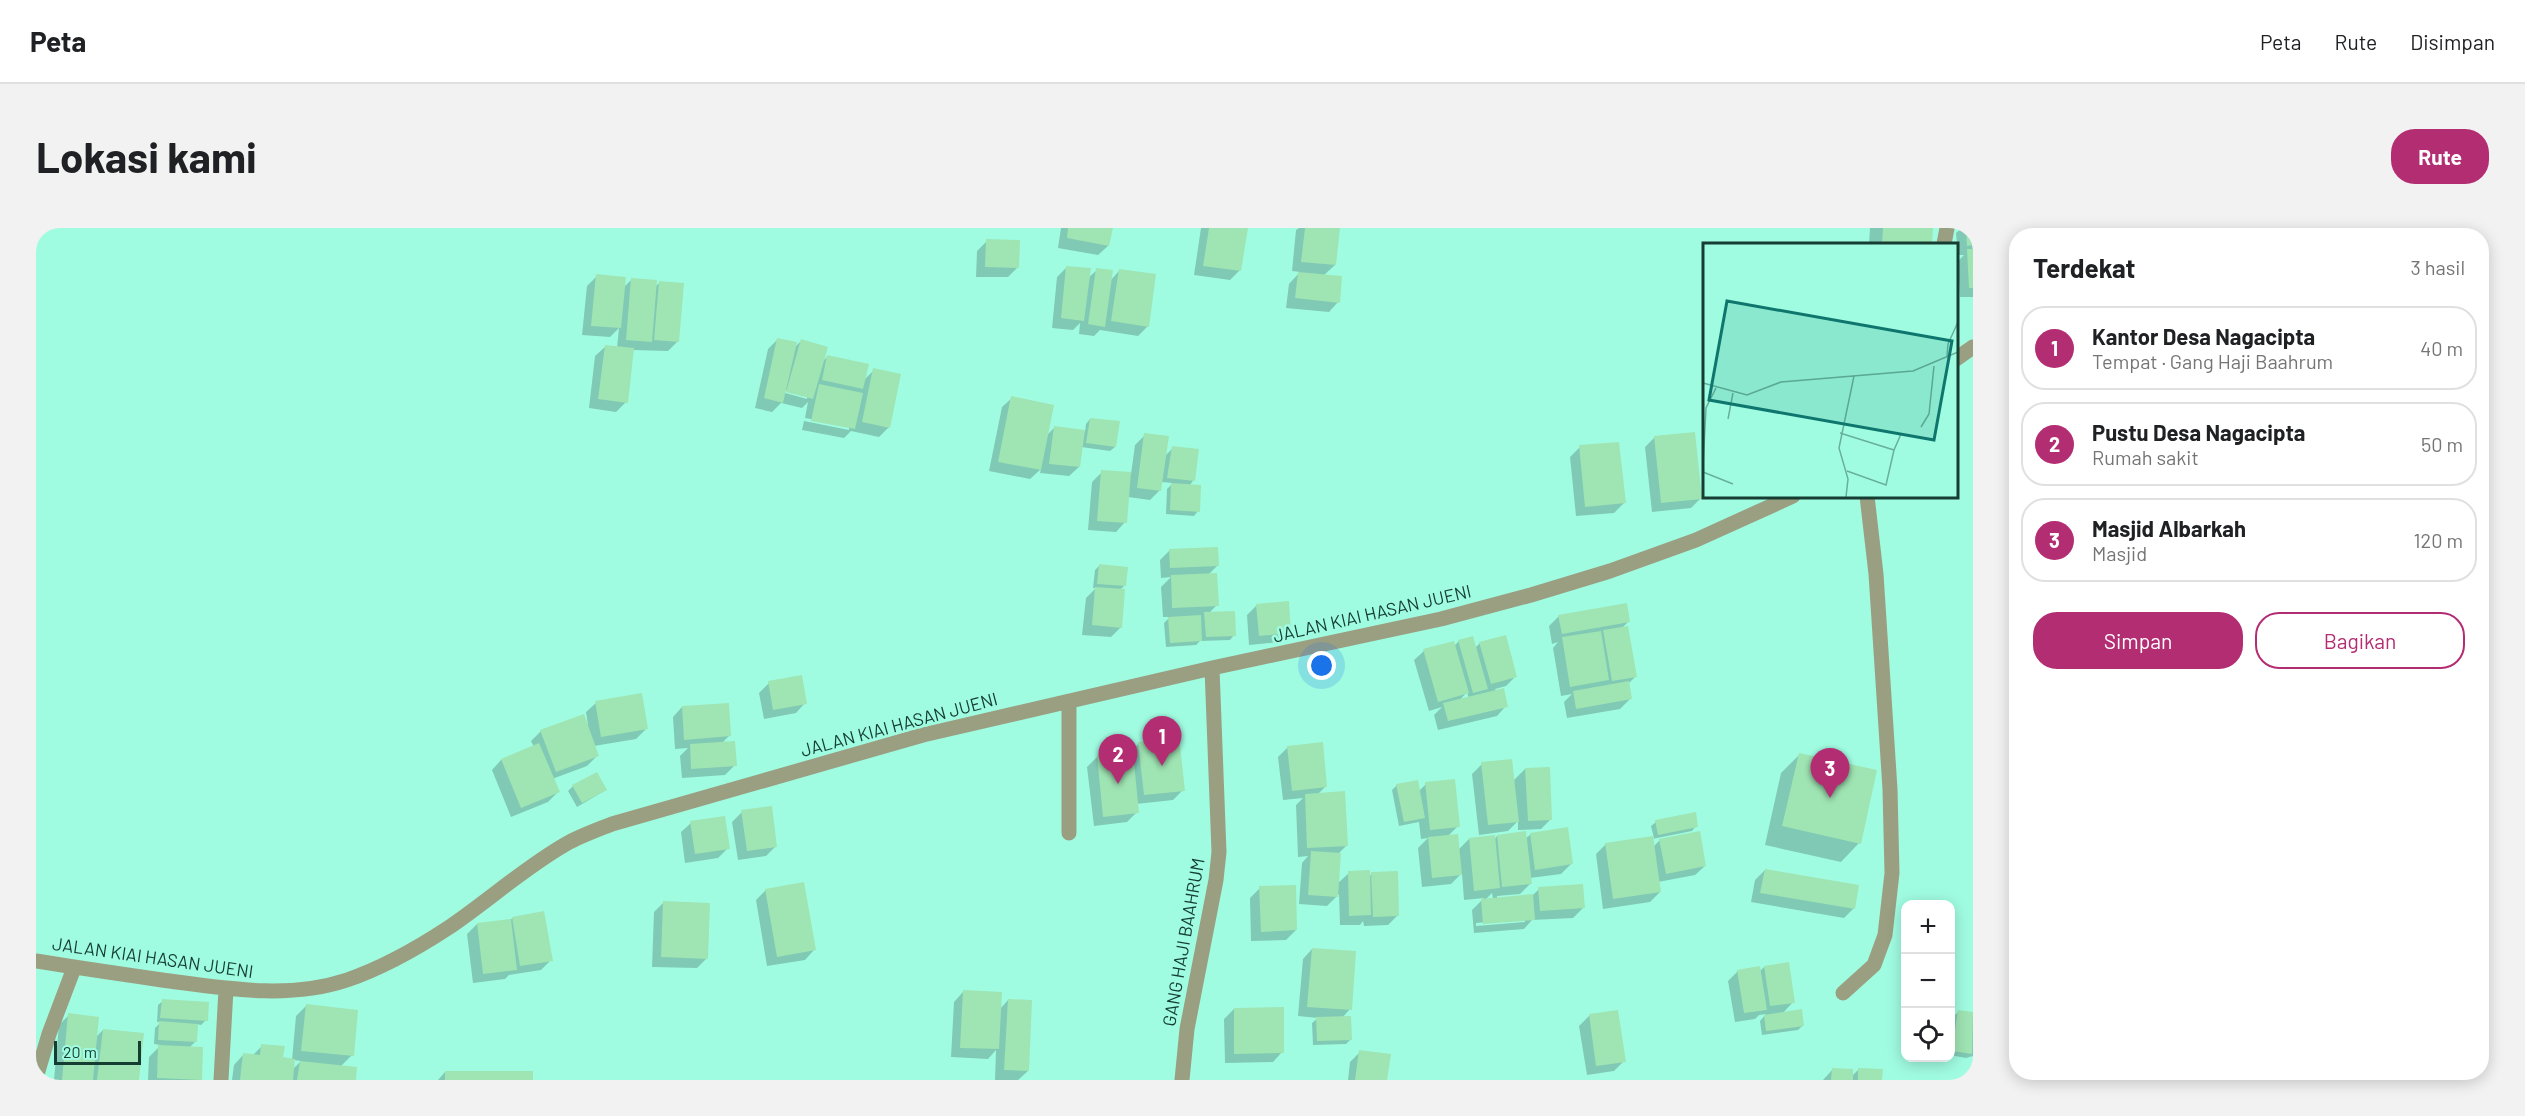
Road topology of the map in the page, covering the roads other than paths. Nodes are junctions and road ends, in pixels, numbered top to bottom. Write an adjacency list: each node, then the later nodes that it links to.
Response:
1 (1947, 228): 2 (street)
2 (1944, 243)
3 (1973, 347): 4 (street)
4 (1958, 358)
5 (1789, 498): 7 (street, JALAN KIAI HASAN JUENI)
6 (1867, 498): 13 (street)
7 (1212, 668): 8 (street, JALAN KIAI HASAN JUENI); 16 (street, GANG HAJI BAAHRUM)
8 (1069, 701): 9 (street); 12 (street, JALAN KIAI HASAN JUENI)
9 (1069, 833)
10 (36, 961): 11 (street, JALAN KIAI HASAN JUENI)
11 (74, 968): 12 (street, JALAN KIAI HASAN JUENI); 14 (street)
12 (226, 989): 15 (street)
13 (1843, 993)
14 (36, 1078)
15 (221, 1080)
16 (1182, 1080)

